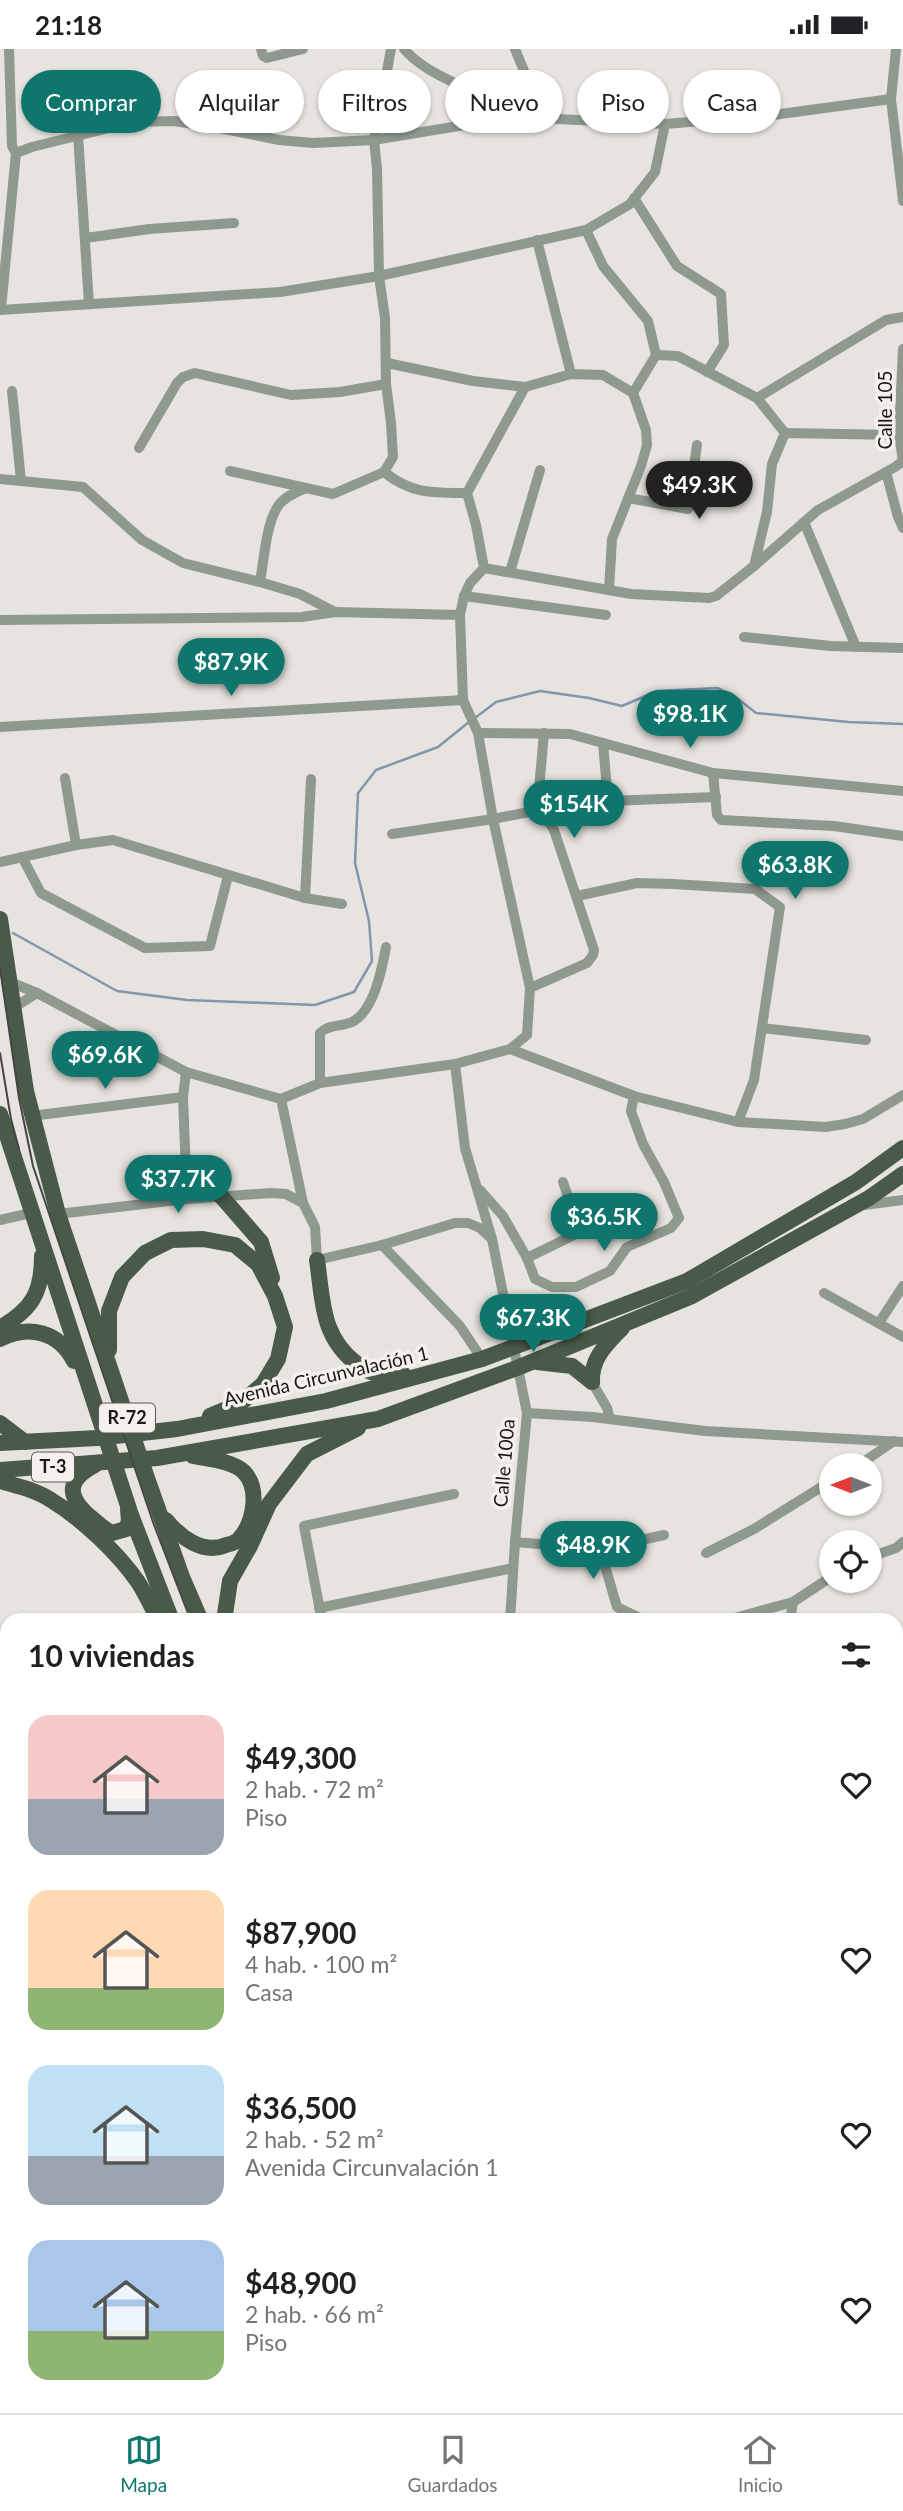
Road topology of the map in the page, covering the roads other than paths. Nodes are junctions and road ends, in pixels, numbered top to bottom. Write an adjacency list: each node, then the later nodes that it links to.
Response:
1 (9, 49): 12 (street)
2 (261, 49): 3 (street)
3 (303, 49)
4 (391, 49): 17 (street)
5 (404, 49): 9 (street)
6 (515, 49): 8 (street)
7 (896, 49): 10 (street)
8 (524, 70)
9 (445, 80)
10 (899, 81): 11 (street)
11 (891, 99): 13 (street); 20 (street)
12 (6, 103): 18 (street)
13 (669, 124)
14 (445, 128): 17 (street)
15 (663, 133): 19 (street)
16 (78, 135): 17 (street); 18 (street); 23 (street)
17 (373, 140): 25 (street)
18 (9, 148): 27 (street)
19 (634, 198): 22 (street); 32 (street)
20 (903, 201)
21 (234, 223): 23 (street)
22 (586, 229): 24 (street); 30 (street)
23 (86, 238): 26 (street)
24 (537, 240): 25 (street); 33 (street)
25 (379, 276): 26 (street); 31 (street)
26 (89, 304): 27 (street)
27 (1, 309)
28 (903, 317): 38 (street)
29 (903, 349): 40 (street, Calle 105)
30 (656, 355): 32 (street); 37 (street)
31 (387, 363): 34 (street); 35 (street)
32 (707, 372): 38 (street)
33 (571, 374): 35 (street); 37 (street)
34 (386, 384): 42 (street); 46 (street)
35 (525, 387): 50 (street)
36 (12, 391): 48 (street)
37 (633, 393): 51 (street)
38 (757, 398): 39 (street)
39 (785, 433): 40 (street); 54 (street)
40 (899, 435): 43 (street, Calle 105)
41 (697, 445): 51 (street)
42 (139, 448)
43 (897, 465): 52 (street); 53 (street, Calle 105)
44 (540, 470): 56 (street)
45 (230, 471): 49 (street)
46 (384, 472): 49 (street); 50 (street)
47 (0, 479): 48 (street)
48 (21, 481): 57 (street)
49 (306, 488): 57 (street)
50 (467, 493): 55 (street)
51 (628, 498): 58 (street)
52 (804, 522): 54 (street); 65 (street)
53 (903, 528)
54 (754, 566): 58 (street)
55 (484, 568): 56 (street); 59 (street)
56 (510, 572): 58 (street)
57 (260, 582): 60 (street)
58 (609, 590)
59 (464, 596): 61 (street); 62 (street)
60 (335, 612): 61 (street); 63 (street)
61 (460, 615): 67 (street)
62 (606, 615)
63 (0, 620)
64 (744, 637): 65 (street)
65 (856, 647): 66 (street)
66 (903, 648)
67 (463, 700): 68 (street); 69 (street)
68 (0, 727)
69 (477, 730): 70 (street); 78 (street)
70 (544, 733): 71 (street); 77 (street)
71 (603, 743): 72 (street); 76 (street)
72 (713, 773): 75 (street); 76 (street)
73 (65, 778): 81 (street)
74 (311, 779): 86 (street)
75 (903, 791)
76 (716, 797): 80 (street)
77 (537, 811): 78 (street); 85 (street)
78 (492, 820): 79 (street); 91 (street)
79 (392, 834)
80 (903, 836)
81 (76, 845): 82 (street); 84 (street)
82 (22, 857): 83 (street); 84 (street)
83 (0, 862)
84 (228, 876): 86 (street)
85 (577, 897): 91 (street); 94 (street)
86 (305, 898): 87 (street)
87 (342, 904)
88 (0, 919): 90 (main road, R-72)
89 (386, 947): 99 (street)
90 (10, 982): 92 (street); 93 (main road, R-72)
91 (530, 988): 96 (street)
92 (37, 993): 93 (street); 98 (street)
93 (13, 1008): 105 (main road, R-72)
94 (762, 1028): 95 (street); 106 (street)
95 (866, 1040)
96 (510, 1049): 97 (street); 101 (street)
97 (456, 1064): 99 (street); 110 (street, Calle 100a)
98 (186, 1072): 102 (street); 103 (street)
99 (320, 1083): 103 (street)
100 (903, 1095): 106 (street)
101 (634, 1096): 106 (street); 122 (street)
102 (183, 1097): 105 (street); 112 (street)
103 (281, 1099): 114 (street)
104 (0, 1114): 116 (main road, R-72)
105 (31, 1116): 117 (main road, R-72)
106 (738, 1122)
107 (903, 1149): 132 (main road, Avenida Circunvalación 1 / T-3)
108 (903, 1174): 115 (main road, T-3)
109 (563, 1182): 122 (street)
110 (476, 1185): 119 (street, Calle 100a); 122 (street)
111 (221, 1196): 112 (street); 114 (street); 126 (main road)
112 (187, 1199): 117 (street)
113 (903, 1200): 115 (street)
114 (303, 1203): 123 (street)
115 (854, 1206): 127 (main road, T-3)
116 (31, 1213): 118 (street); 121 (main road, R-72)
117 (58, 1214): 134 (main road, R-72)
118 (0, 1220)
119 (492, 1239): 120 (street); 138 (street, Calle 100a)
120 (382, 1245): 123 (street); 132 (street)
121 (42, 1247): 129 (main road); 137 (main road, R-72)
122 (527, 1258)
123 (317, 1260): 135 (main road)
124 (903, 1286): 128 (street)
125 (824, 1293): 128 (street)
126 (275, 1296): 134 (main road); 142 (main road)
127 (627, 1322): 133 (main road, T-3); 136 (main road)
128 (879, 1323): 130 (street)
129 (0, 1328)
130 (903, 1337)
131 (0, 1339): 137 (main road)
132 (482, 1359): 135 (main road, Avenida Circunvalación 1 / T-3)
133 (533, 1361): 136 (main road); 139 (main road, T-3)
134 (108, 1363): 154 (main road, R-72)
135 (454, 1368): 142 (main road, Avenida Circunvalación 1 / T-3)
136 (592, 1382): 140 (street)
137 (89, 1388): 153 (main road, R-72)
138 (527, 1413): 140 (street); 156 (street, Calle 100a)
139 (378, 1419): 147 (main road, T-3); 168 (main road)
140 (610, 1419): 143 (street)
141 (0, 1423): 144 (main road)
142 (177, 1429): 144 (main road, Avenida Circunvalación 1 / T-3)
143 (899, 1441): 146 (street)
144 (25, 1442): 145 (main road, Avenida Circunvalación 1 / T-3)
145 (0, 1443)
146 (879, 1453)
147 (184, 1454): 148 (main road, T-3); 154 (main road)
148 (101, 1463): 149 (main road, T-3); 153 (main road)
149 (0, 1469)
150 (0, 1481): 165 (main road)
151 (819, 1488): 160 (street)
152 (454, 1494): 164 (street)
153 (128, 1507): 166 (main road, R-72)
154 (159, 1511): 167 (main road, R-72)
155 (664, 1535): 158 (street)
156 (515, 1542): 158 (street); 161 (street, Calle 100a)
157 (903, 1542): 159 (street)
158 (600, 1549): 171 (street)
159 (882, 1552)
160 (706, 1553)
161 (513, 1568): 164 (street); 170 (street, Calle 100a)
162 (819, 1585): 163 (street)
163 (793, 1602): 172 (street); 173 (street)
164 (319, 1608): 169 (street)
165 (155, 1613)
166 (169, 1613)
167 (198, 1613)
168 (225, 1613)
169 (320, 1613)
170 (510, 1613)
171 (629, 1613)
172 (753, 1613)
173 (791, 1613)

